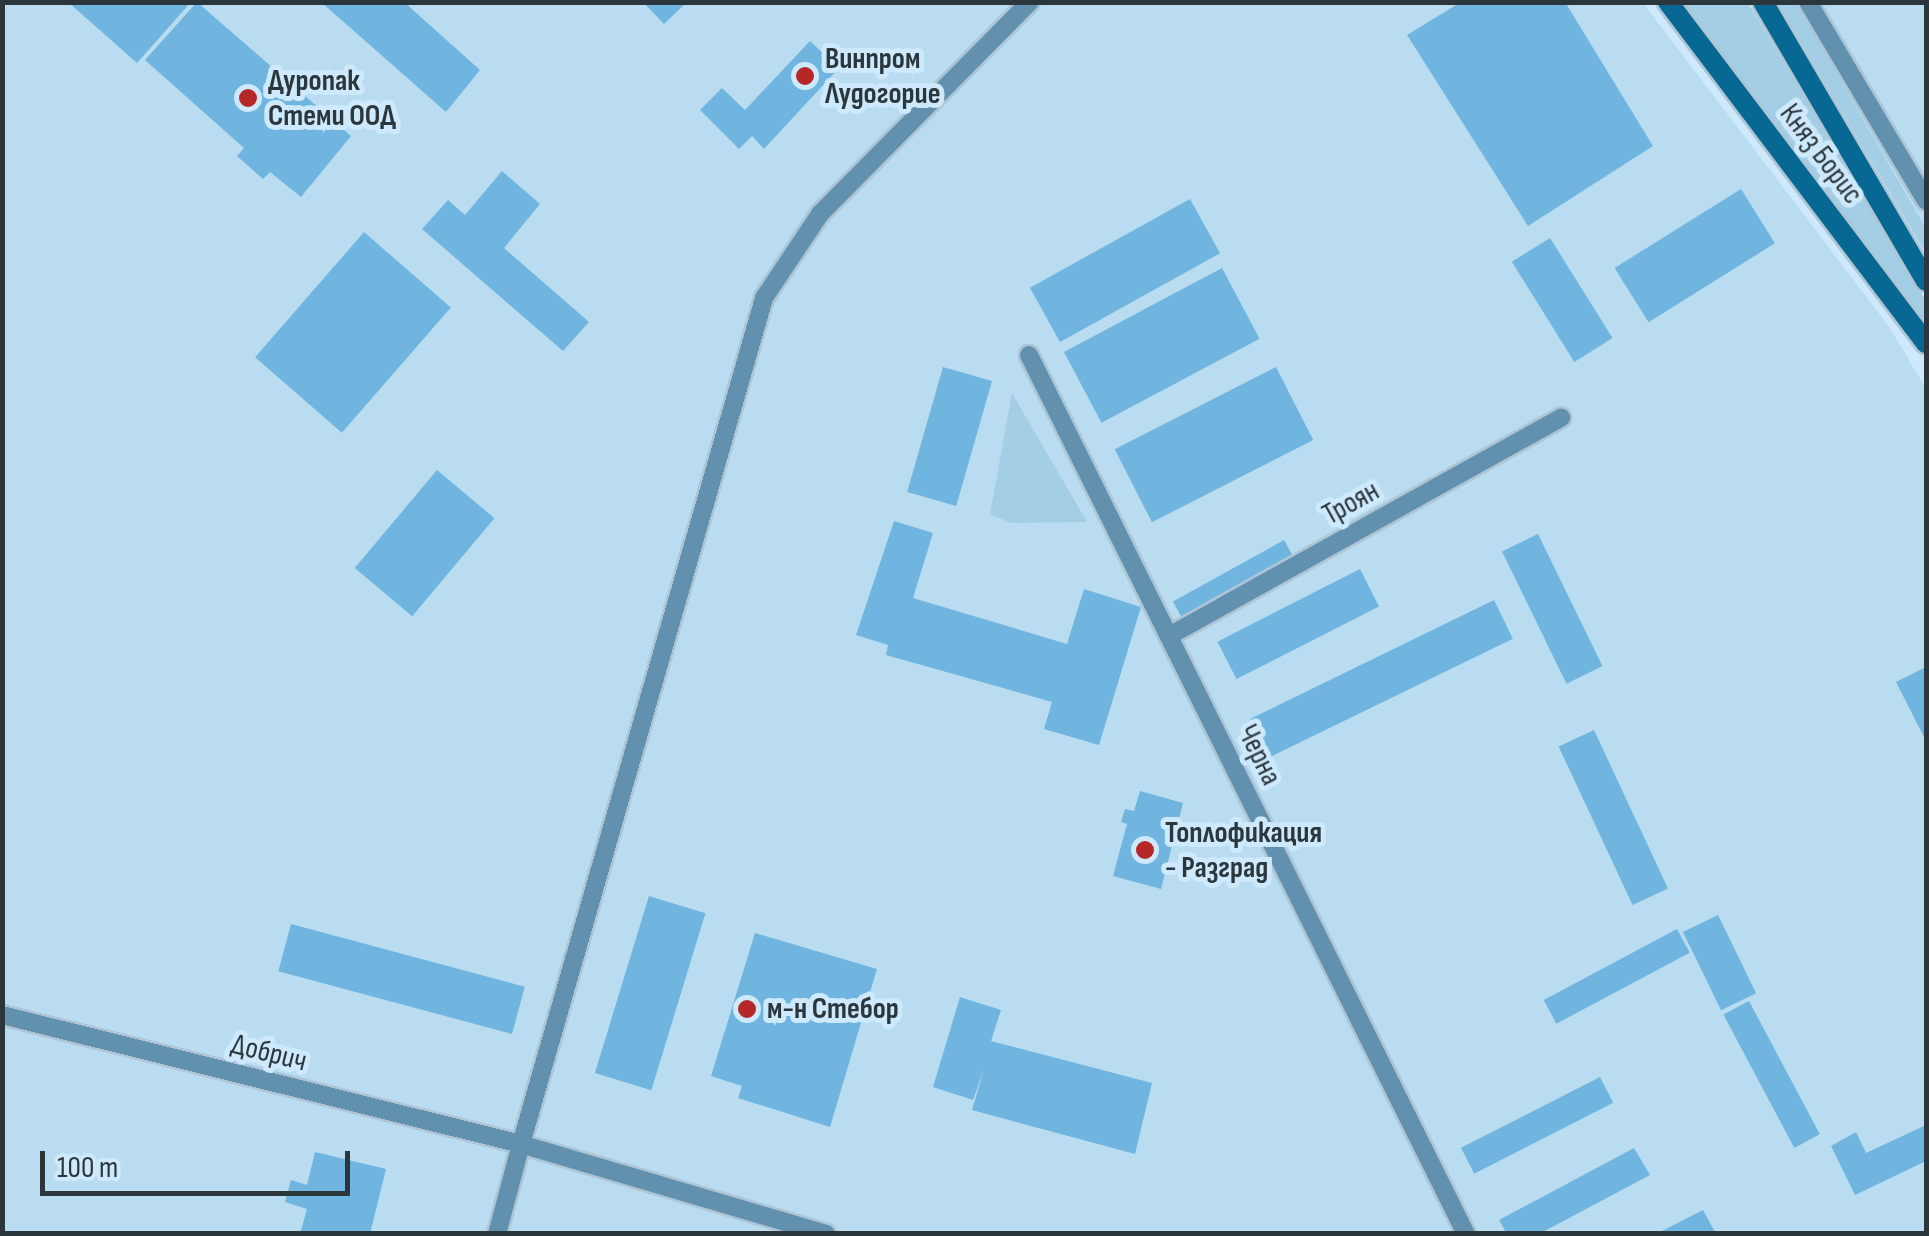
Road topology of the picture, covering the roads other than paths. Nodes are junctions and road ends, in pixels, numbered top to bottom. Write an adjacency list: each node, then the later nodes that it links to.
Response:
1 (1030, 2): 12 (street)
2 (1668, 2): 7 (street, Княз Борис)
3 (1763, 2): 6 (street, Княз Борис)
4 (1808, 2): 5 (street)
5 (1926, 201)
6 (1926, 281)
7 (1926, 343)
8 (1029, 356): 10 (street, Черна)
9 (1560, 418): 10 (street, Троян)
10 (1169, 636): 15 (street, Черна)
11 (2, 1015): 12 (street, Добрич)
12 (522, 1144): 13 (street); 14 (street, Добрич)
13 (498, 1234)
14 (826, 1234)
15 (1466, 1234)

